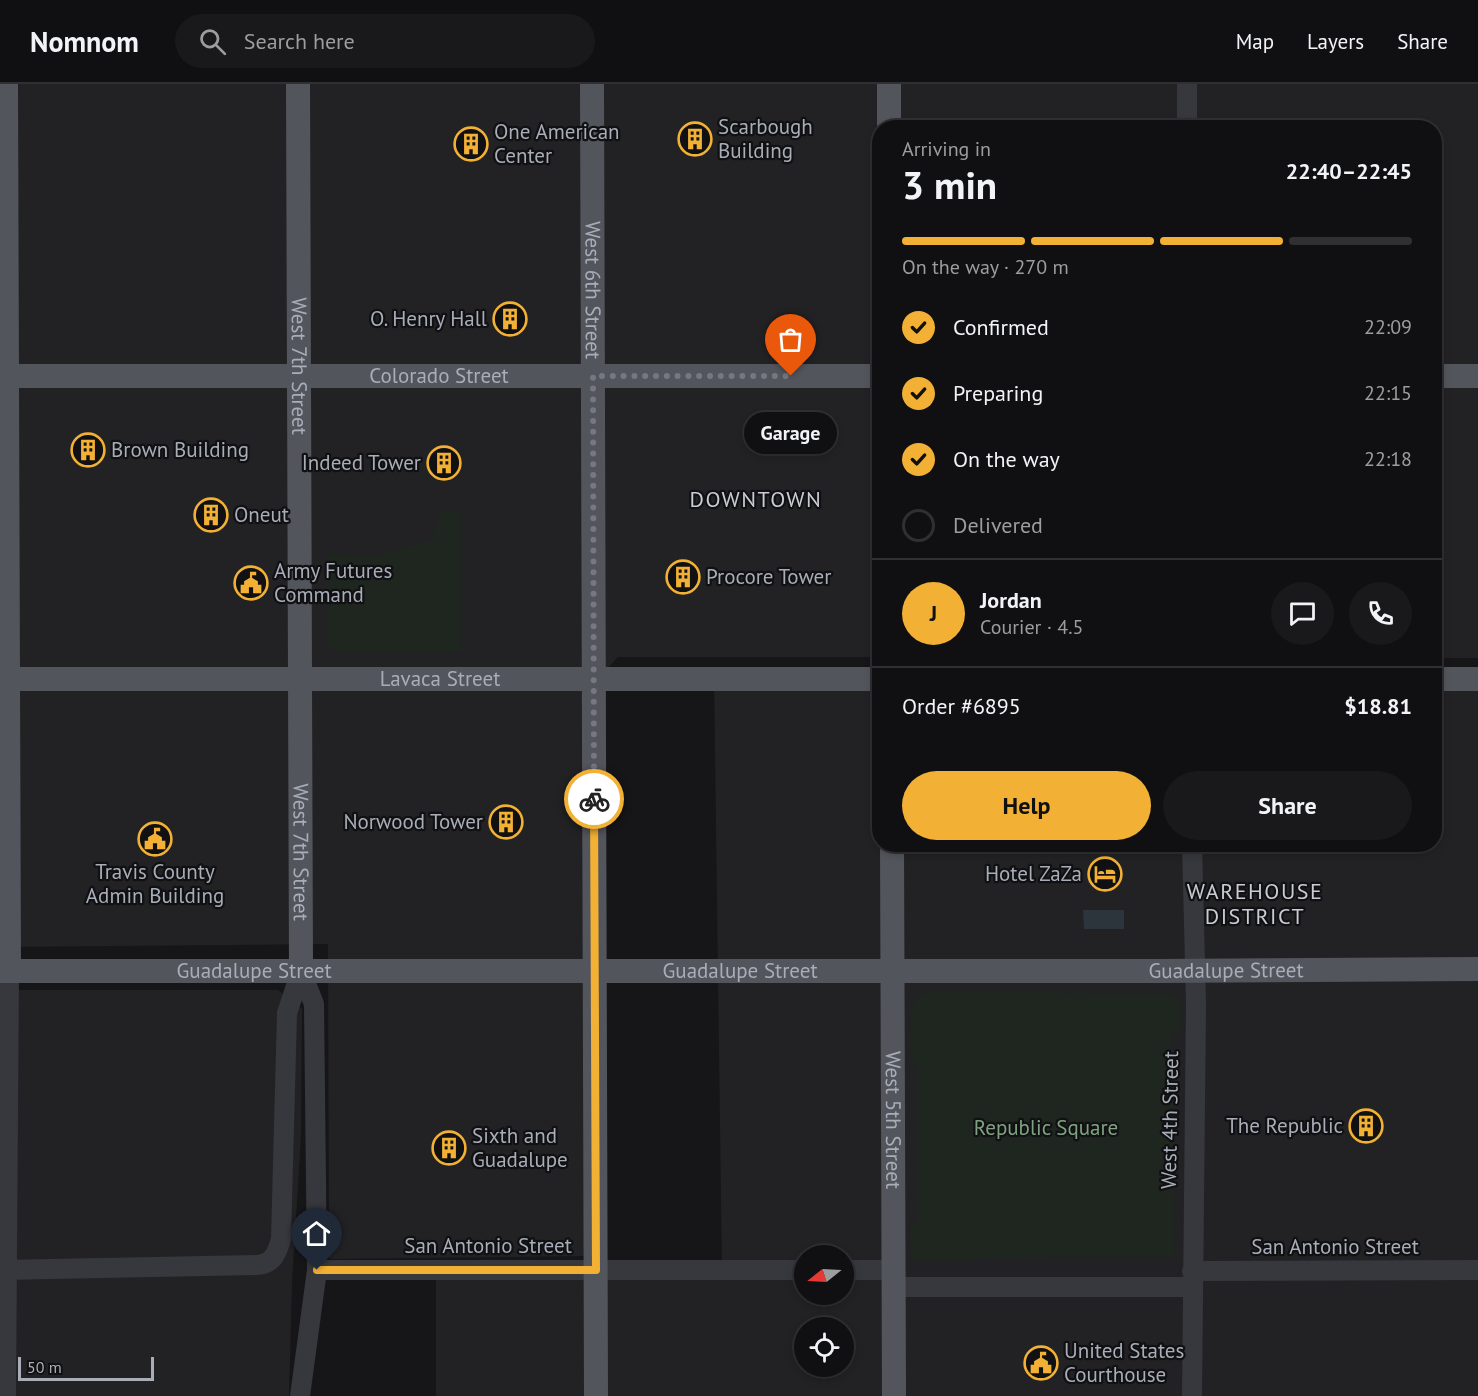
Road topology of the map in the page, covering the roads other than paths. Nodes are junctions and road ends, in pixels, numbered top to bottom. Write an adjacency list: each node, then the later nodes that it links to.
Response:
1 (6, 84): 8 (main road)
2 (298, 84): 9 (main road, West 7th Street)
3 (592, 84): 10 (main road, West 6th Street)
4 (889, 84): 6 (main road)
5 (1187, 84): 7 (street)
6 (889, 120)
7 (1187, 120)
8 (3, 376): 9 (main road, Colorado Street); 19 (main road)
9 (299, 376): 10 (main road, Colorado Street); 14 (main road, West 7th Street)
10 (593, 376): 11 (main road, Colorado Street); 15 (main road, West 6th Street)
11 (872, 376)
12 (1442, 376): 13 (main road)
13 (1478, 376)
14 (300, 679): 15 (main road, Lavaca Street); 19 (main road, Lavaca Street); 25 (main road, West 7th Street)
15 (594, 679): 16 (main road, Lavaca Street); 26 (main road, West 6th Street)
16 (872, 679)
17 (1442, 679): 18 (main road)
18 (1478, 679)
19 (4, 680): 24 (main road)
20 (892, 852): 27 (main road, West 5th Street)
21 (1192, 852): 23 (street, West 4th Street)
22 (1478, 969): 23 (main road, Guadalupe Street)
23 (1194, 970): 27 (main road, Guadalupe Street); 35 (street, West 4th Street)
24 (4, 971): 25 (main road, Guadalupe Street); 28 (street)
25 (301, 971): 26 (main road, Guadalupe Street); 28 (street, West 7th Street); 29 (street, West 7th Street)
26 (595, 971): 27 (main road, Guadalupe Street); 30 (main road, West 6th Street)
27 (892, 971): 34 (main road, West 5th Street)
28 (3, 1270): 36 (street)
29 (317, 1270): 30 (street, San Antonio Street); 37 (street, West 7th Street)
30 (596, 1270): 31 (street, San Antonio Street); 38 (main road, West 6th Street)
31 (794, 1270)
32 (1478, 1270): 35 (street, San Antonio Street)
33 (854, 1272): 34 (street)
34 (893, 1279): 35 (street, San Antonio Street); 39 (main road, West 5th Street)
35 (1192, 1279): 40 (street, West 4th Street)
36 (6, 1396)
37 (300, 1396)
38 (596, 1396)
39 (894, 1396)
40 (1192, 1396)

